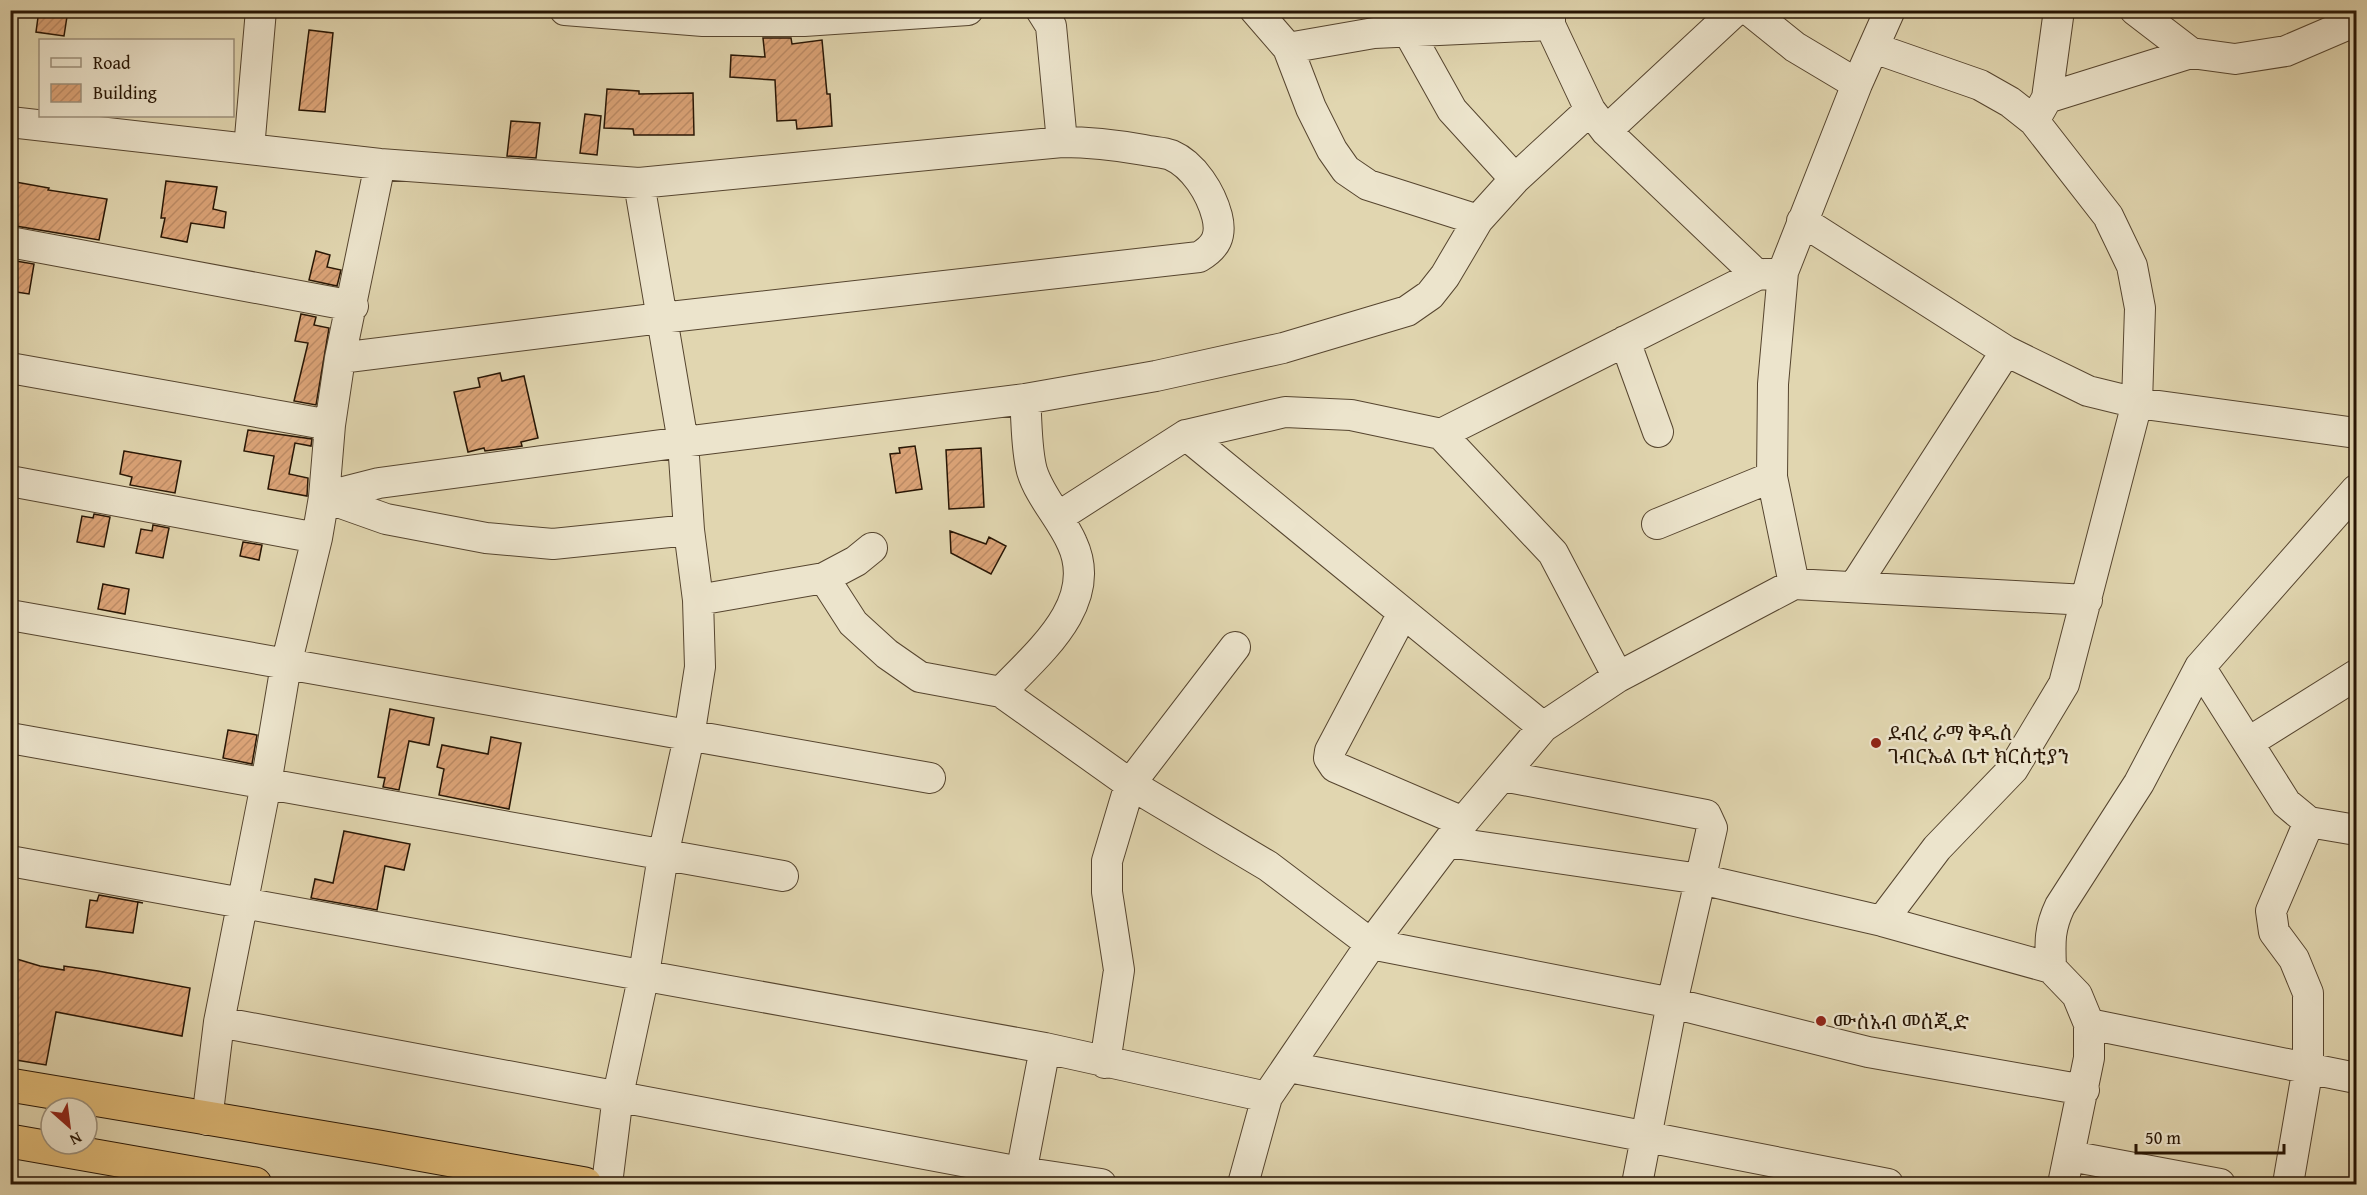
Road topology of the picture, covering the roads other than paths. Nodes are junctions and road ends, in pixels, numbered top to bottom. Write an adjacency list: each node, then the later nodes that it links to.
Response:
1 (261, 10): 24 (street)
2 (565, 10): 11 (street)
3 (968, 10): 11 (street)
4 (1041, 10): 23 (street)
5 (1255, 10): 16 (street)
6 (1736, 10): 21 (street)
7 (1749, 10): 19 (street)
8 (1890, 10): 17 (street)
9 (2059, 10): 20 (street)
10 (2135, 10): 18 (street)
11 (802, 16)
12 (1550, 18): 15 (street); 21 (street)
13 (2350, 18): 18 (street)
14 (1376, 22): 15 (street); 16 (street)
15 (1409, 33): 26 (street)
16 (1288, 48): 28 (street)
17 (1874, 48): 19 (street); 20 (street)
18 (2191, 53): 20 (street)
19 (1857, 84): 29 (street)
20 (2041, 110): 39 (street)
21 (1598, 121): 26 (street); 31 (street)
22 (10, 122): 24 (street)
23 (1062, 142): 27 (street); 33 (street)
24 (249, 149): 25 (street)
25 (380, 164): 27 (street); 32 (street)
26 (1515, 179): 28 (street)
27 (639, 183): 33 (street)
28 (1478, 220): 38 (street)
29 (1802, 221): 31 (street); 35 (street)
30 (10, 242): 32 (street)
31 (1770, 274): 34 (street); 46 (street)
32 (352, 306): 36 (street)
33 (661, 318): 36 (street); 45 (street)
34 (1625, 341): 41 (street); 43 (street)
35 (2006, 351): 39 (street); 57 (street)
36 (340, 358): 40 (street)
37 (10, 368): 40 (street)
38 (1025, 399): 45 (street); 50 (street)
39 (2136, 403): 42 (street); 59 (street)
40 (330, 425): 49 (street)
41 (1658, 432)
42 (2356, 433)
43 (1441, 434): 44 (street); 66 (street)
44 (1186, 435): 50 (street); 60 (street)
45 (682, 442): 49 (street); 52 (street)
46 (1772, 477): 51 (street); 56 (street)
47 (10, 481): 53 (street)
48 (2356, 490): 64 (street)
49 (324, 497): 52 (street); 53 (street)
50 (1058, 517): 67 (street)
51 (1657, 524)
52 (689, 530): 58 (street)
53 (317, 538): 63 (street)
54 (872, 548): 55 (street)
55 (824, 578): 58 (street); 67 (street)
56 (1794, 584): 57 (street); 66 (street)
57 (1854, 587): 59 (street)
58 (698, 600): 69 (street)
59 (2087, 600): 84 (street)
60 (1403, 613): 68 (street); 78 (street)
61 (10, 615): 63 (street)
62 (1235, 647): 75 (street)
63 (286, 665): 69 (street); 74 (street)
64 (2200, 667): 71 (street); 86 (street)
65 (2356, 675): 71 (street)
66 (1617, 677): 68 (street)
67 (1001, 692): 75 (street)
68 (1543, 727): 72 (street)
69 (689, 737): 73 (street); 79 (street)
70 (10, 738): 74 (street)
71 (2249, 742): 76 (street)
72 (1503, 776): 78 (street); 82 (street)
73 (930, 778)
74 (266, 784): 79 (street); 83 (street)
75 (1130, 784): 85 (street); 92 (street)
76 (2309, 822): 77 (street); 94 (street)
77 (2356, 830)
78 (1456, 832): 82 (street); 85 (street)
79 (663, 856): 81 (street); 87 (street)
80 (10, 861): 83 (street)
81 (783, 876)
82 (1700, 879): 84 (street); 88 (street)
83 (242, 903): 87 (street); 89 (street)
84 (1882, 921): 86 (street)
85 (1371, 944): 88 (street); 93 (street)
86 (2051, 968): 90 (street)
87 (644, 974): 91 (street); 98 (street)
88 (1672, 1003): 97 (street); 101 (street)
89 (219, 1022): 98 (street); 100 (street)
90 (2089, 1024): 94 (street); 97 (street)
91 (1045, 1048): 92 (street); 104 (street)
92 (1105, 1063): 99 (street)
93 (1289, 1067): 99 (street); 101 (street)
94 (2308, 1067): 95 (street); 115 (street)
95 (2356, 1078)
96 (10, 1085): 100 (highway)
97 (2084, 1090): 103 (street)
98 (618, 1095): 104 (street); 108 (street)
99 (1267, 1097): 110 (street)
100 (207, 1120): 107 (highway)
101 (1647, 1138): 111 (street); 112 (street)
102 (10, 1141): 105 (highway)
103 (2070, 1156): 113 (street); 114 (street)
104 (1020, 1178): 109 (street)
105 (190, 1179): 106 (highway)
106 (255, 1185)
107 (585, 1185)
108 (607, 1185)
109 (1101, 1185)
110 (1243, 1185)
111 (1637, 1185)
112 (1888, 1185)
113 (2062, 1185)
114 (2220, 1185)
115 (2289, 1185)

